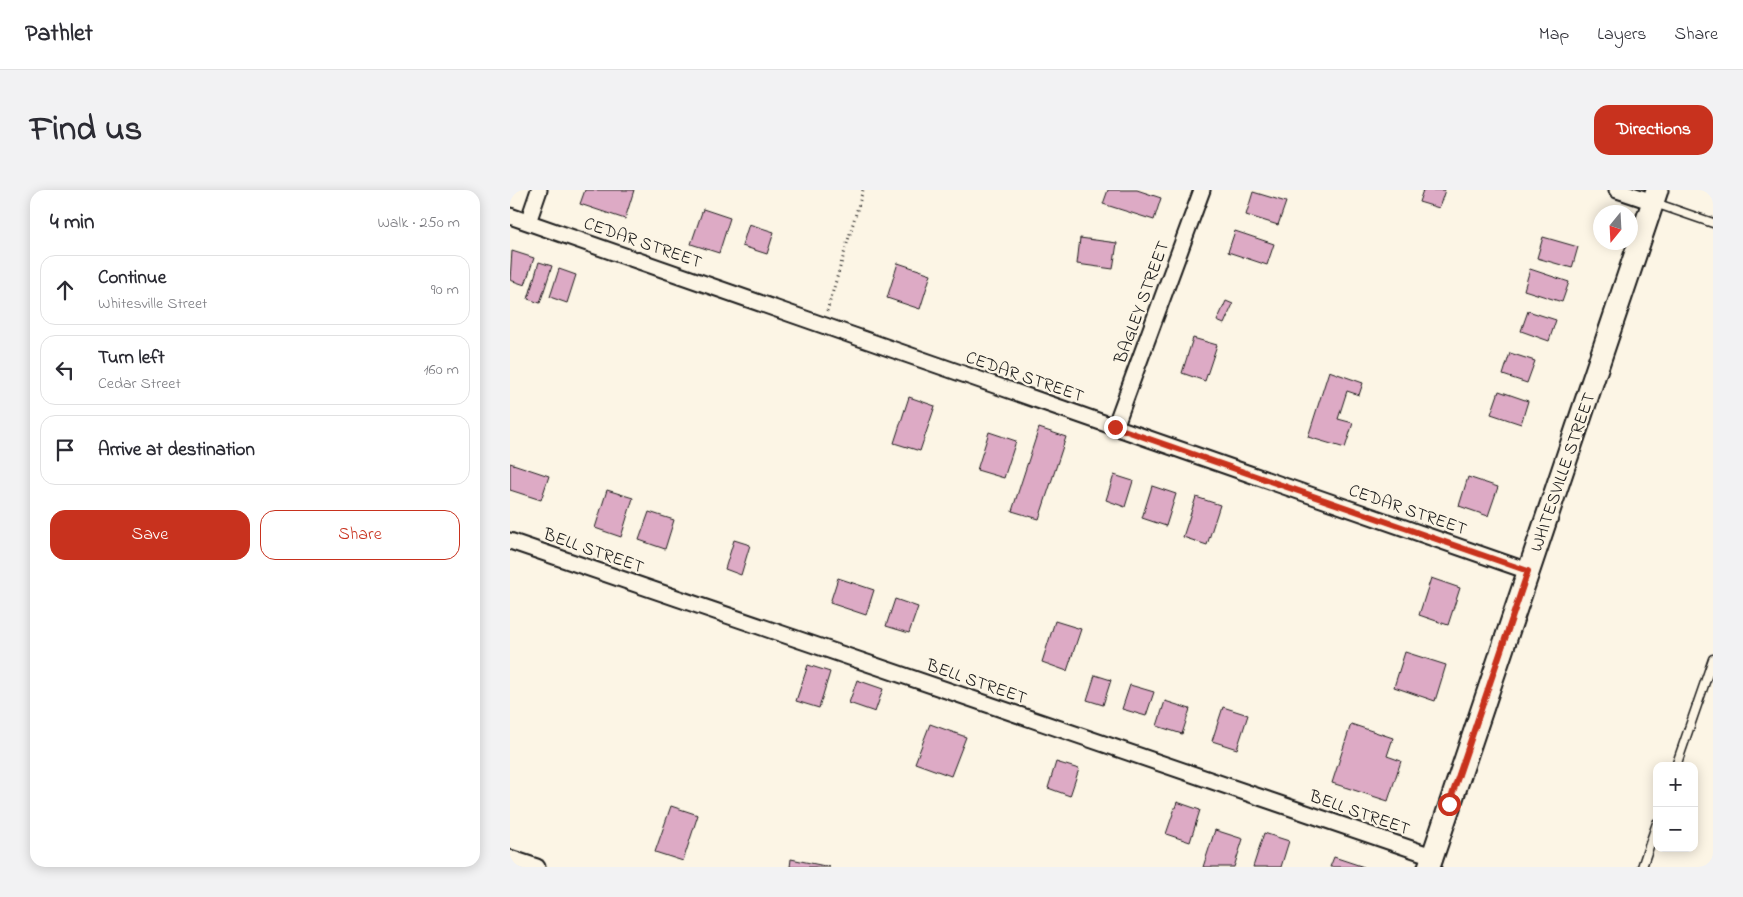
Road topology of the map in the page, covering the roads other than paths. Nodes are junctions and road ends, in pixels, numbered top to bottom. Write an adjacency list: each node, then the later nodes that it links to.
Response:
1 (539, 190): 6 (street)
2 (1202, 190): 8 (street, BAGLEY STREET)
3 (1617, 190): 4 (street)
4 (1655, 196): 7 (lane); 10 (main road, WHITESVILLE STREET)
5 (510, 216): 6 (street, CEDAR STREET)
6 (528, 222): 8 (street, CEDAR STREET)
7 (1713, 223)
8 (1115, 427): 10 (street, CEDAR STREET)
9 (510, 541): 15 (street, BELL STREET)
10 (1528, 571): 15 (main road, WHITESVILLE STREET)
11 (1713, 659): 12 (lane)
12 (1677, 762)
13 (1653, 835): 17 (lane)
14 (510, 858): 16 (street)
15 (1430, 862)
16 (537, 867)
17 (1642, 867)

